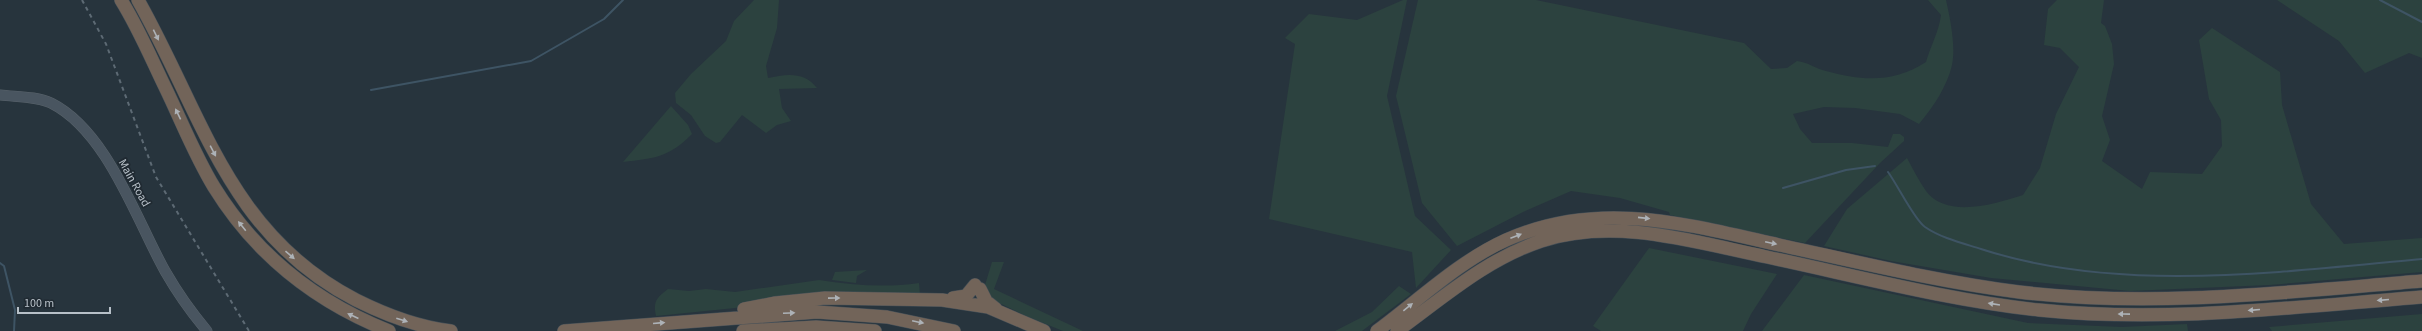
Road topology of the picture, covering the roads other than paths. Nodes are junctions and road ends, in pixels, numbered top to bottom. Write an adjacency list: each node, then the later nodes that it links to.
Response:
1 (121, 0): 11 (highway, one-way to 1)
2 (138, 0): 12 (highway, one-way to 12)
3 (0, 95): 10 (main road, Main Road)
4 (2422, 281): 18 (highway, one-way to 4)
5 (2422, 297): 9 (highway, one-way to 9)
6 (942, 300): 7 (highway); 7 (highway); 8 (highway, one-way to 6)
7 (1001, 312): 17 (highway)
8 (685, 321): 13 (highway, one-way to 8); 16 (highway, one-way to 16)
9 (1405, 326): 19 (highway)
10 (207, 331)
11 (389, 331)
12 (451, 331)
13 (564, 331)
14 (743, 331): 15 (highway)
15 (876, 331)
16 (954, 331)
17 (1044, 331)
18 (1377, 331)
19 (1398, 331)

